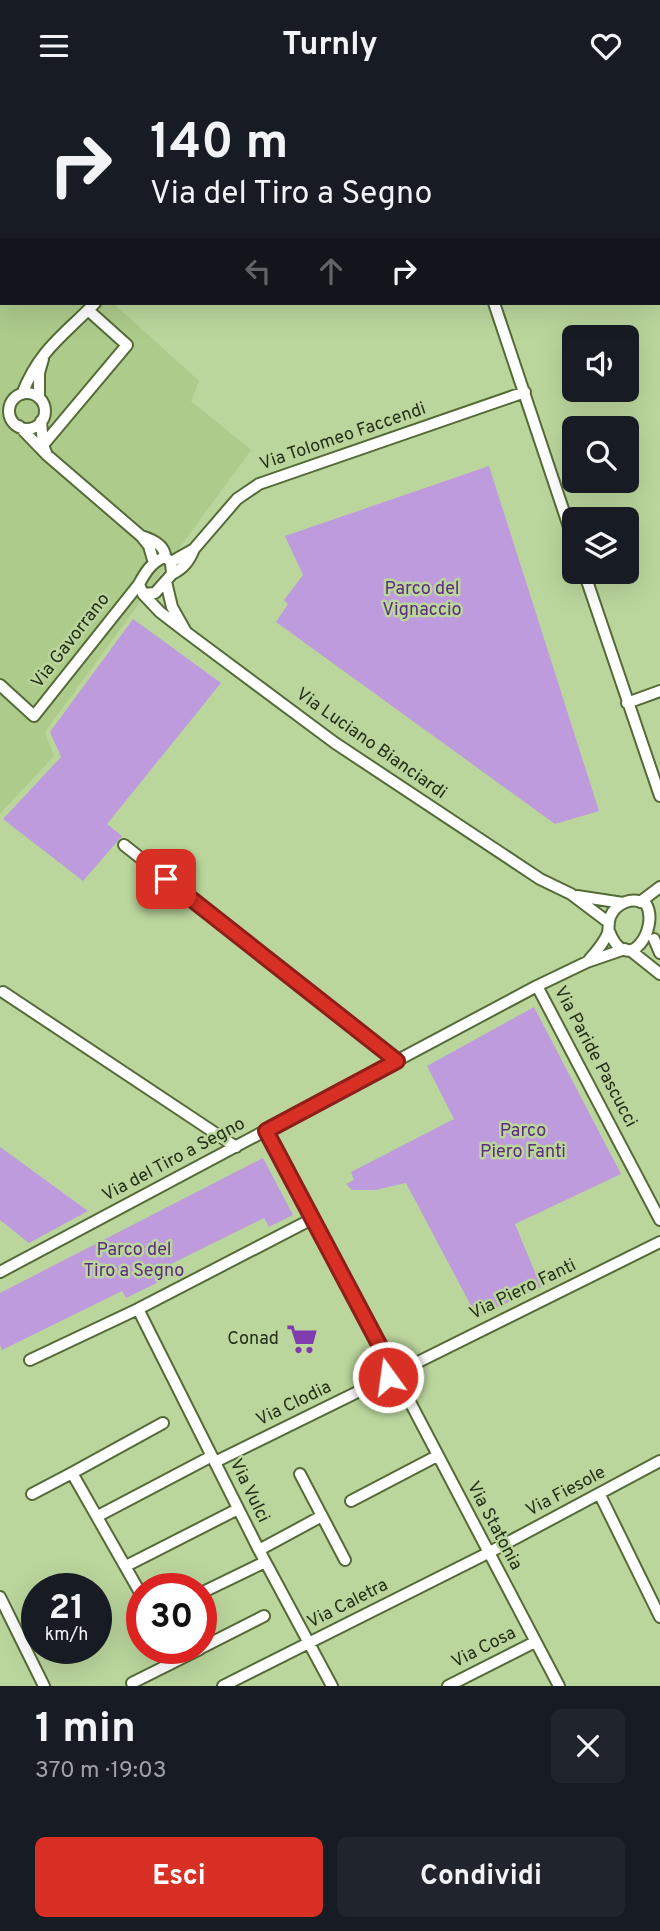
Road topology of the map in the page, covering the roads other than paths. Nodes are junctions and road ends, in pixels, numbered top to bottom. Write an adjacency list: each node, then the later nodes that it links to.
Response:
1 (495, 305): 4 (street)
2 (91, 306): 3 (street); 11 (street)
3 (46, 349): 5 (street); 6 (street)
4 (525, 392): 12 (street); 15 (street, Via Tolomeo Faccendi)
5 (18, 396): 6 (street); 7 (street); 10 (street)
6 (39, 398): 9 (street)
7 (0, 403)
8 (0, 414): 10 (street)
9 (41, 421): 10 (street); 11 (street)
10 (15, 423): 11 (street)
11 (45, 450): 13 (street)
12 (563, 507)
13 (141, 536): 14 (street); 15 (street)
14 (154, 563): 15 (street); 17 (street)
15 (169, 569): 17 (street); 18 (street, Via Luciano Bianciardi)
16 (588, 584): 21 (street)
17 (141, 589): 18 (street, Via Luciano Bianciardi); 19 (street, Via Gavorrano)
18 (186, 632): 25 (street, Via Luciano Bianciardi)
19 (0, 685)
20 (660, 691): 21 (street)
21 (627, 703): 22 (street)
22 (660, 796)
23 (124, 845): 37 (street)
24 (660, 887): 26 (street)
25 (571, 894): 27 (street); 29 (street)
26 (640, 902): 27 (street); 28 (street)
27 (623, 903): 29 (street)
28 (659, 922): 30 (street)
29 (609, 927): 31 (street); 33 (street, Via del Tiro a Segno)
30 (654, 939): 31 (street); 32 (street)
31 (627, 950): 33 (street, Via del Tiro a Segno); 34 (street)
32 (660, 953)
33 (587, 962): 35 (street, Via del Tiro a Segno)
34 (660, 974)
35 (537, 986): 37 (street, Via del Tiro a Segno); 41 (street, Via Paride Pascucci)
36 (3, 992): 39 (street)
37 (397, 1061): 38 (street, Via del Tiro a Segno)
38 (266, 1131): 39 (street, Via del Tiro a Segno); 40 (street, Via Statonia)
39 (236, 1147): 43 (street, Via del Tiro a Segno)
40 (312, 1219): 44 (street); 46 (street, Via Statonia)
41 (660, 1220)
42 (660, 1241): 46 (street, Via Piero Fanti)
43 (0, 1272)
44 (138, 1309): 45 (street); 49 (street, Via Vulci)
45 (30, 1360)
46 (395, 1374): 48 (street, Via Statonia); 49 (street, Via Clodia)
47 (163, 1423): 51 (street)
48 (437, 1456): 55 (street); 60 (street, Via Statonia)
49 (213, 1459): 56 (street, Via Vulci); 57 (street, Via Clodia)
50 (660, 1461): 54 (street, Via Fiesole)
51 (72, 1473): 53 (street); 57 (street)
52 (300, 1474): 58 (street)
53 (32, 1494)
54 (600, 1495): 60 (street, Via Fiesole); 68 (street)
55 (351, 1501)
56 (238, 1509): 59 (street, Via Vulci); 63 (street)
57 (98, 1516): 63 (street)
58 (322, 1516): 59 (street); 61 (street)
59 (258, 1550): 62 (street, Via Vulci)
60 (488, 1553): 70 (street, Via Statonia); 71 (street, Via Caletra)
61 (345, 1560)
62 (265, 1562): 65 (street); 71 (street, Via Vulci)
63 (126, 1566): 64 (street)
64 (130, 1573)
65 (217, 1585)
66 (0, 1597): 74 (street)
67 (264, 1616): 69 (street)
68 (660, 1617)
69 (217, 1640)
70 (535, 1642): 77 (street, Via Cosa); 78 (street, Via Statonia)
71 (307, 1644): 75 (street, Via Caletra); 76 (street, Via Vulci)
72 (169, 1664): 73 (street)
73 (132, 1682)
74 (44, 1686)
75 (223, 1686)
76 (331, 1686)
77 (448, 1686)
78 (559, 1686)

